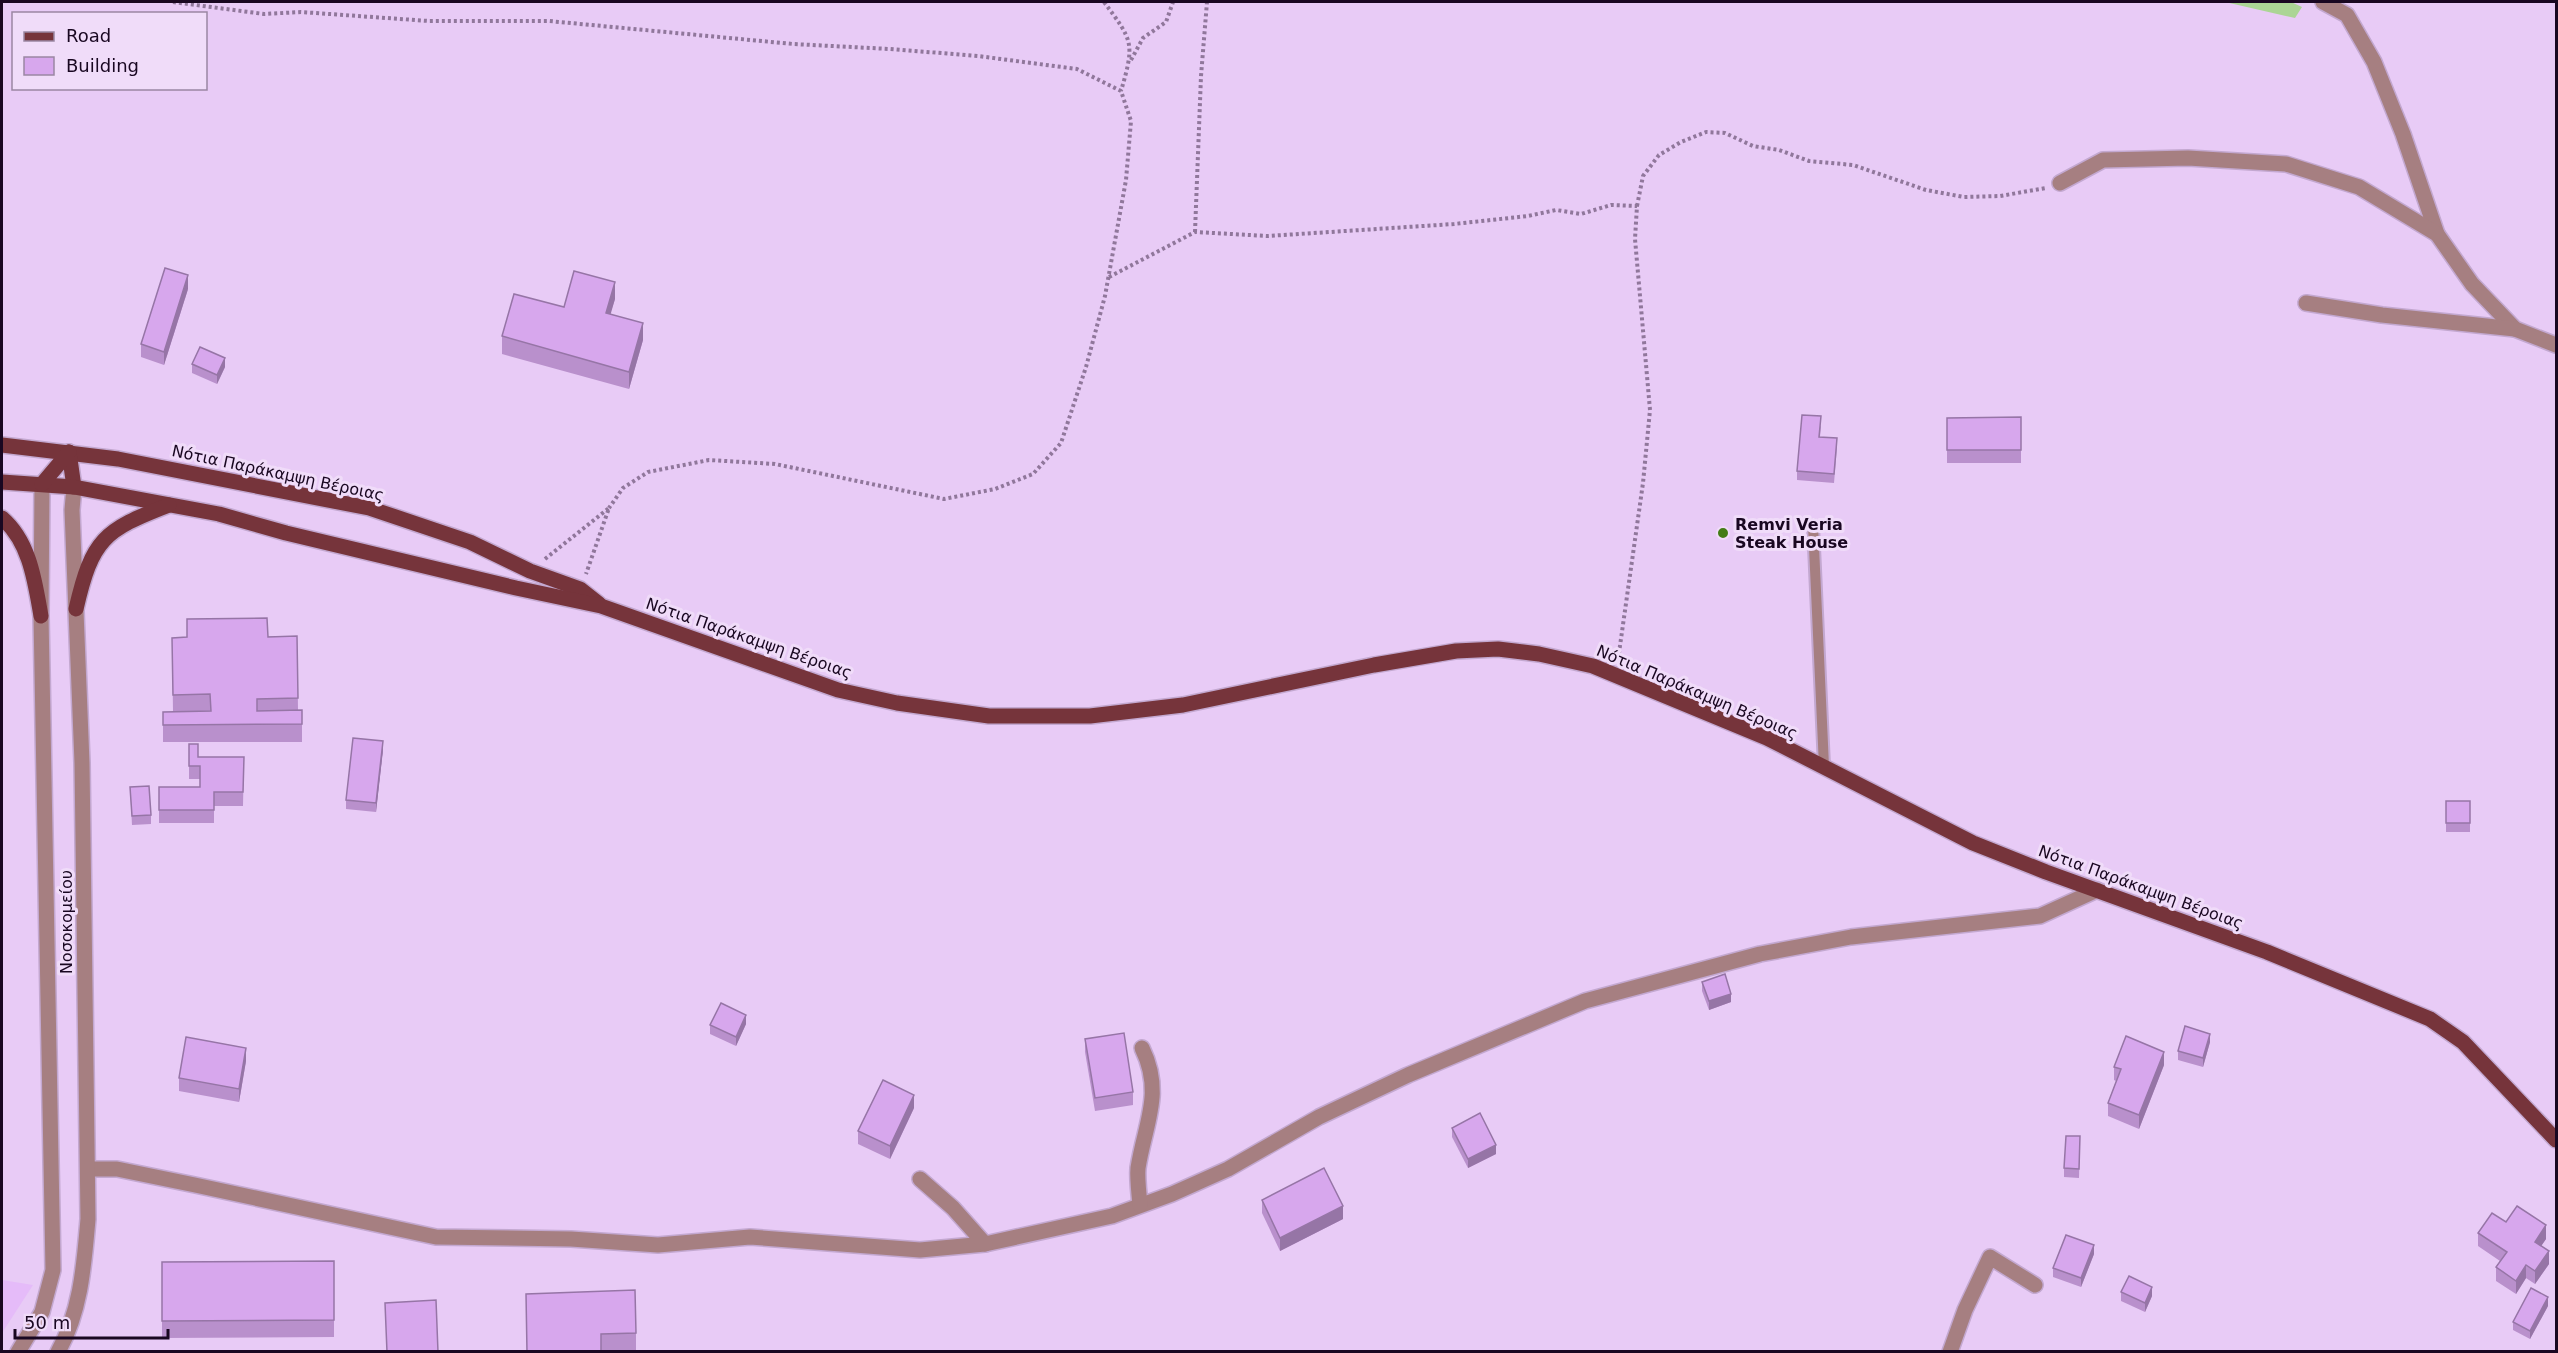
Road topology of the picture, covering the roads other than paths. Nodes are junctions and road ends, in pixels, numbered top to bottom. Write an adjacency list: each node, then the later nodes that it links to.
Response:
1 (2323, 2): 3 (street)
2 (2060, 183): 3 (street)
3 (2437, 234): 5 (street)
4 (2306, 303): 5 (street)
5 (2515, 329): 6 (street)
6 (2556, 345)
7 (2, 445): 8 (main road, Νότια Παράκαμψη Βέροιας)
8 (69, 452): 10 (main road); 11 (main road); 15 (main road, Νότια Παράκαμψη Βέροιας)
9 (2, 482): 10 (main road, Νότια Παράκαμψη Βέροιας)
10 (42, 484): 11 (main road, Νότια Παράκαμψη Βέροιας); 17 (street, Νοσοκομείου)
11 (74, 486): 12 (main road, Νότια Παράκαμψη Βέροιας); 16 (street, Νοσοκομείου)
12 (171, 505): 15 (main road, Νότια Παράκαμψη Βέροιας); 16 (main road)
13 (2, 518): 17 (main road)
14 (1814, 525): 18 (lane)
15 (601, 606): 18 (main road, Νότια Παράκαμψη Βέροιας)
16 (76, 609): 22 (street, Νοσοκομείου)
17 (41, 616): 27 (street, Νοσοκομείου)
18 (1824, 766): 19 (main road, Νότια Παράκαμψη Βέροιας)
19 (2097, 890): 21 (main road, Νότια Παράκαμψη Βέροιας); 24 (street)
20 (1142, 1048): 24 (street)
21 (2556, 1140)
22 (88, 1169): 25 (street); 28 (street, Νοσοκομείου)
23 (920, 1179): 25 (street)
24 (1140, 1205): 25 (street)
25 (985, 1244)
26 (2035, 1285): 29 (street)
27 (18, 1352)
28 (58, 1352)
29 (1950, 1352)

